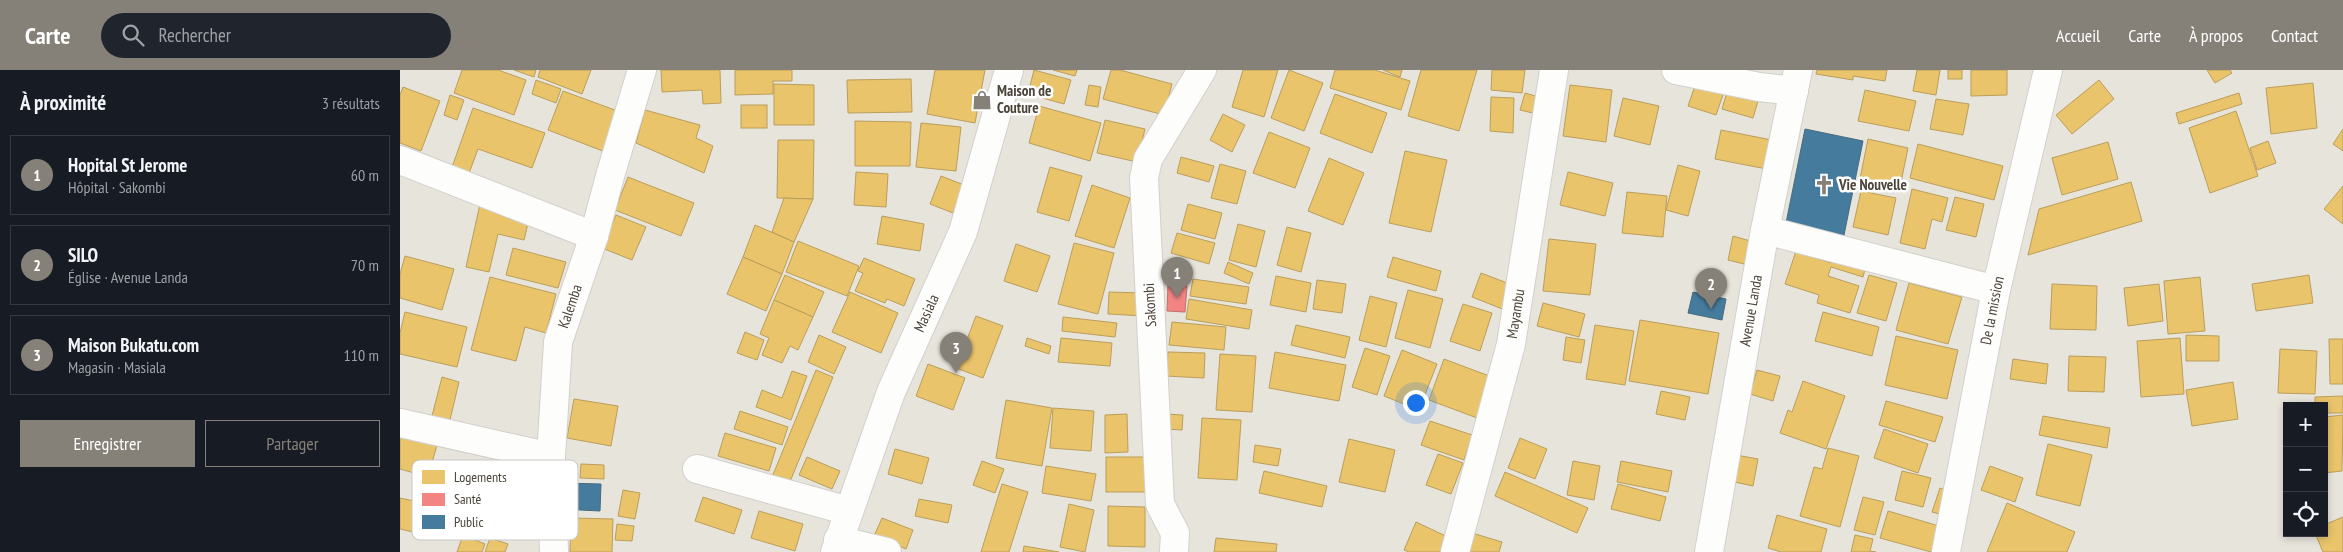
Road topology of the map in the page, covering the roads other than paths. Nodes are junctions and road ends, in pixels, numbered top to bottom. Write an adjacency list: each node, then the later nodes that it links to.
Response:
1 (642, 70): 10 (street, Kalemba)
2 (1009, 70): 16 (street, Masiala)
3 (1202, 70): 19 (street, Sakombi)
4 (1554, 70): 20 (street, Mayambu)
5 (1676, 70): 7 (street)
6 (2048, 70): 11 (street, De la mission)
7 (1796, 80): 9 (street, Avenue Landa)
8 (400, 160): 10 (street)
9 (1765, 230): 11 (street); 21 (street, Avenue Landa)
10 (594, 236): 13 (street, Kalemba)
11 (1996, 290): 22 (street, De la mission)
12 (400, 423): 13 (street)
13 (551, 457): 14 (street, Kalemba)
14 (551, 460)
15 (697, 469): 16 (street)
16 (849, 511): 17 (street, Masiala)
17 (837, 546): 18 (street)
18 (887, 552)
19 (1174, 552)
20 (1456, 552)
21 (1709, 552)
22 (1946, 552)

